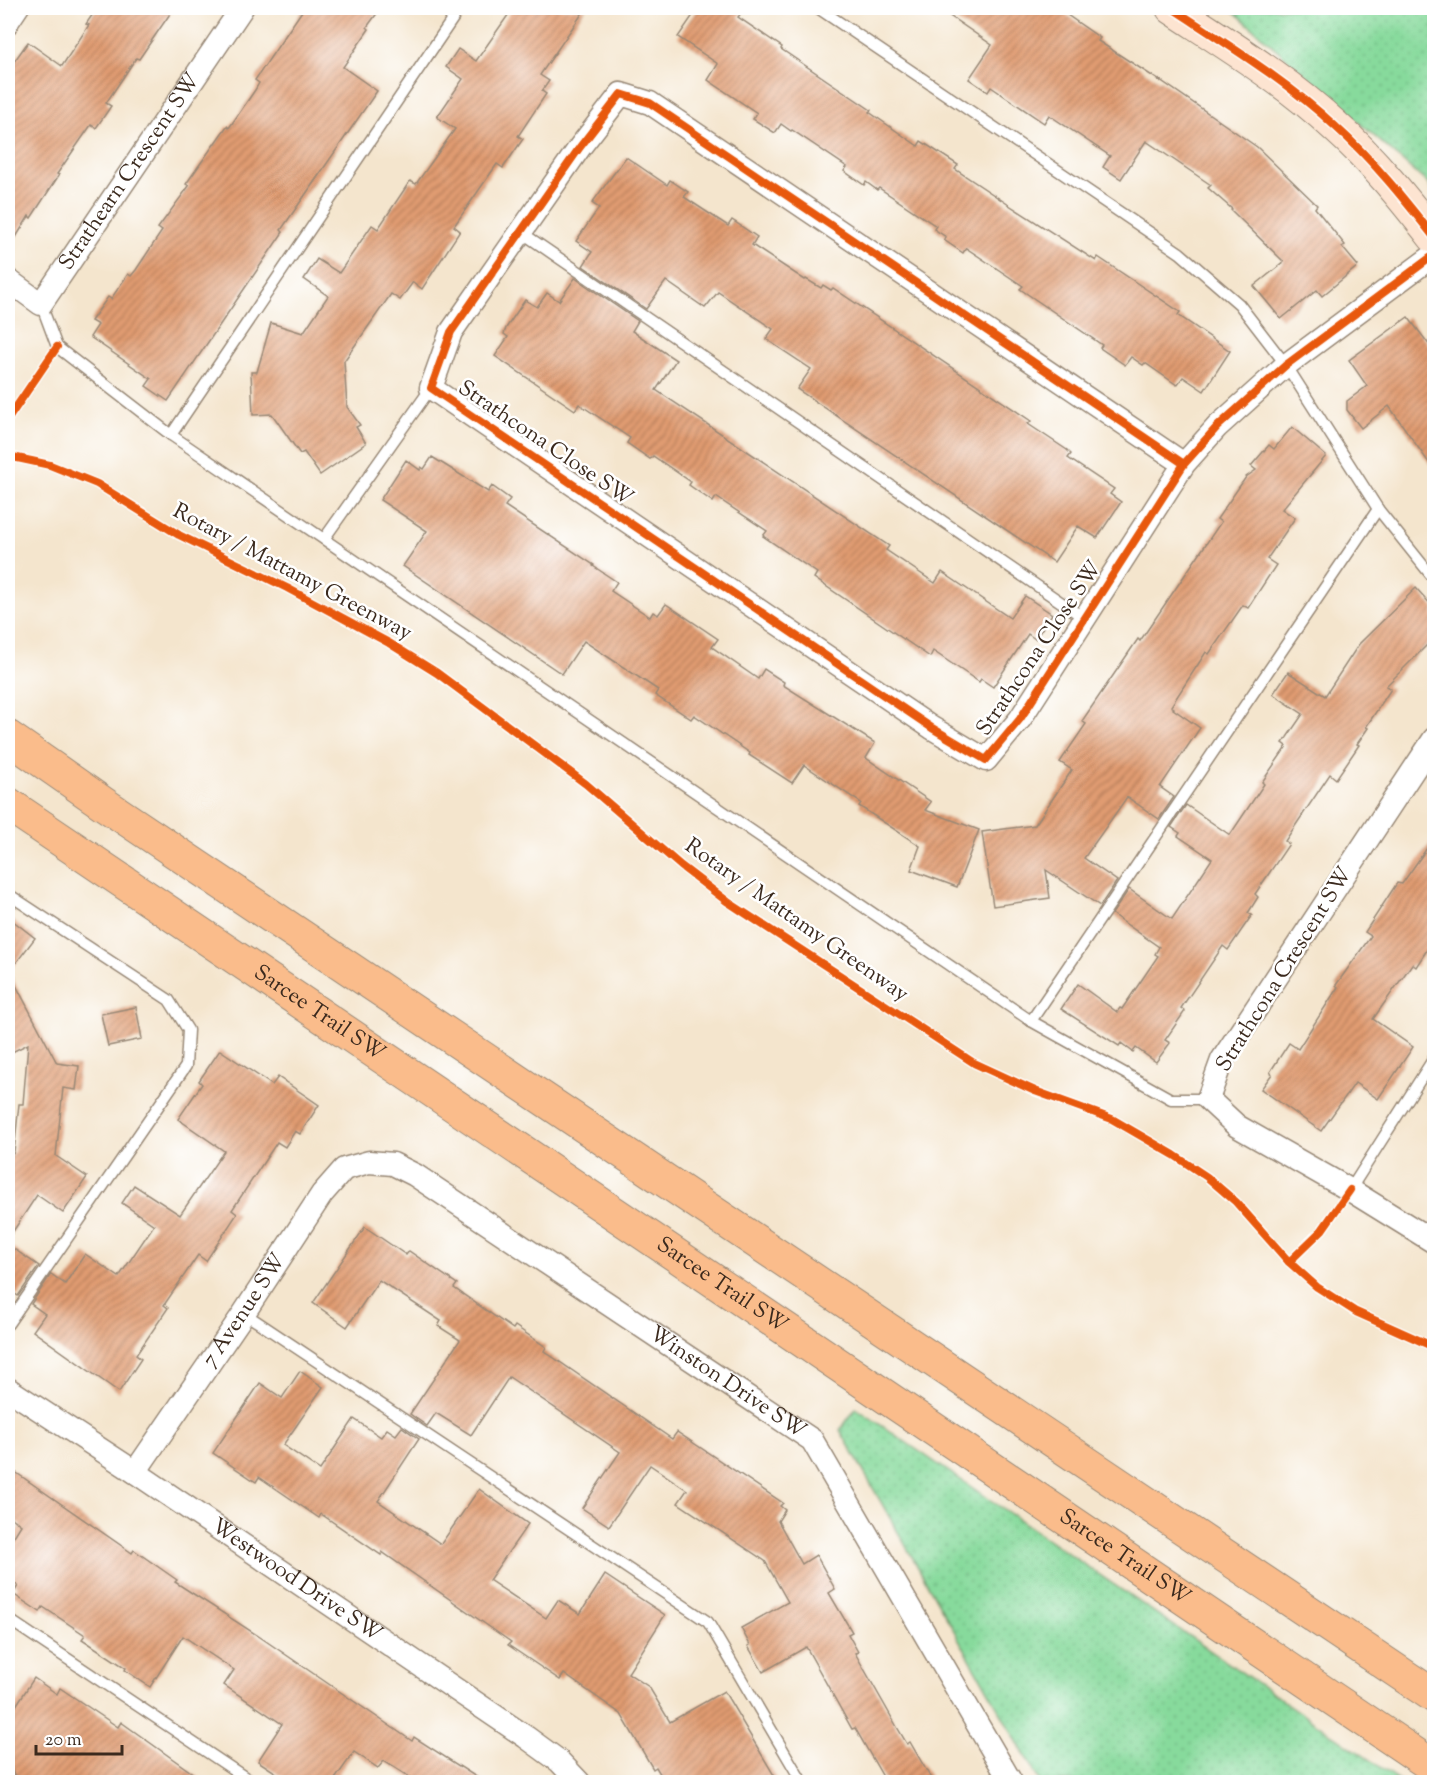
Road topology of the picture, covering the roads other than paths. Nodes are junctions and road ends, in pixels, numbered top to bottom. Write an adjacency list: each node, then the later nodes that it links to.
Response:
1 (24, 8): 6 (lane)
2 (242, 8): 11 (street, Strathearn Crescent SW)
3 (460, 8): 14 (lane)
4 (818, 8): 12 (lane)
5 (1172, 8): 8 (street)
6 (8, 32)
7 (521, 232): 13 (street, Strathcona Close SW); 15 (street, Strathcona Close SW); 19 (lane)
8 (1434, 237)
9 (1434, 255): 12 (street, Strathcona Close SW)
10 (8, 280): 11 (street)
11 (40, 304): 14 (lane)
12 (1286, 365): 15 (street, Strathcona Close SW); 16 (lane)
13 (431, 388): 17 (lane); 19 (street, Strathcona Close SW)
14 (171, 435): 17 (lane)
15 (1184, 465): 19 (street, Strathcona Close SW)
16 (1378, 509): 18 (lane); 24 (lane)
17 (324, 539): 24 (lane)
18 (1434, 579)
19 (1084, 618)
20 (8, 737): 35 (highway)
21 (1434, 739): 26 (street, Strathcona Crescent SW)
22 (8, 804): 36 (highway, Sarcee Trail SW)
23 (8, 894): 31 (lane)
24 (1031, 1021): 26 (lane)
25 (1434, 1058): 28 (lane)
26 (1209, 1099): 28 (street, Strathcona Crescent SW)
27 (365, 1163): 30 (street, 7 Avenue SW); 40 (street, Winston Drive SW)
28 (1350, 1190): 29 (street, Strathcona Crescent SW)
29 (1434, 1242)
30 (244, 1313): 33 (street, 7 Avenue SW); 39 (lane)
31 (8, 1324)
32 (8, 1389): 33 (street, Westwood Drive SW)
33 (135, 1472): 38 (street, Westwood Drive SW)
34 (8, 1619): 37 (lane)
35 (1434, 1696)
36 (1434, 1767)
37 (252, 1782)
38 (579, 1782)
39 (802, 1782)
40 (1011, 1782)

